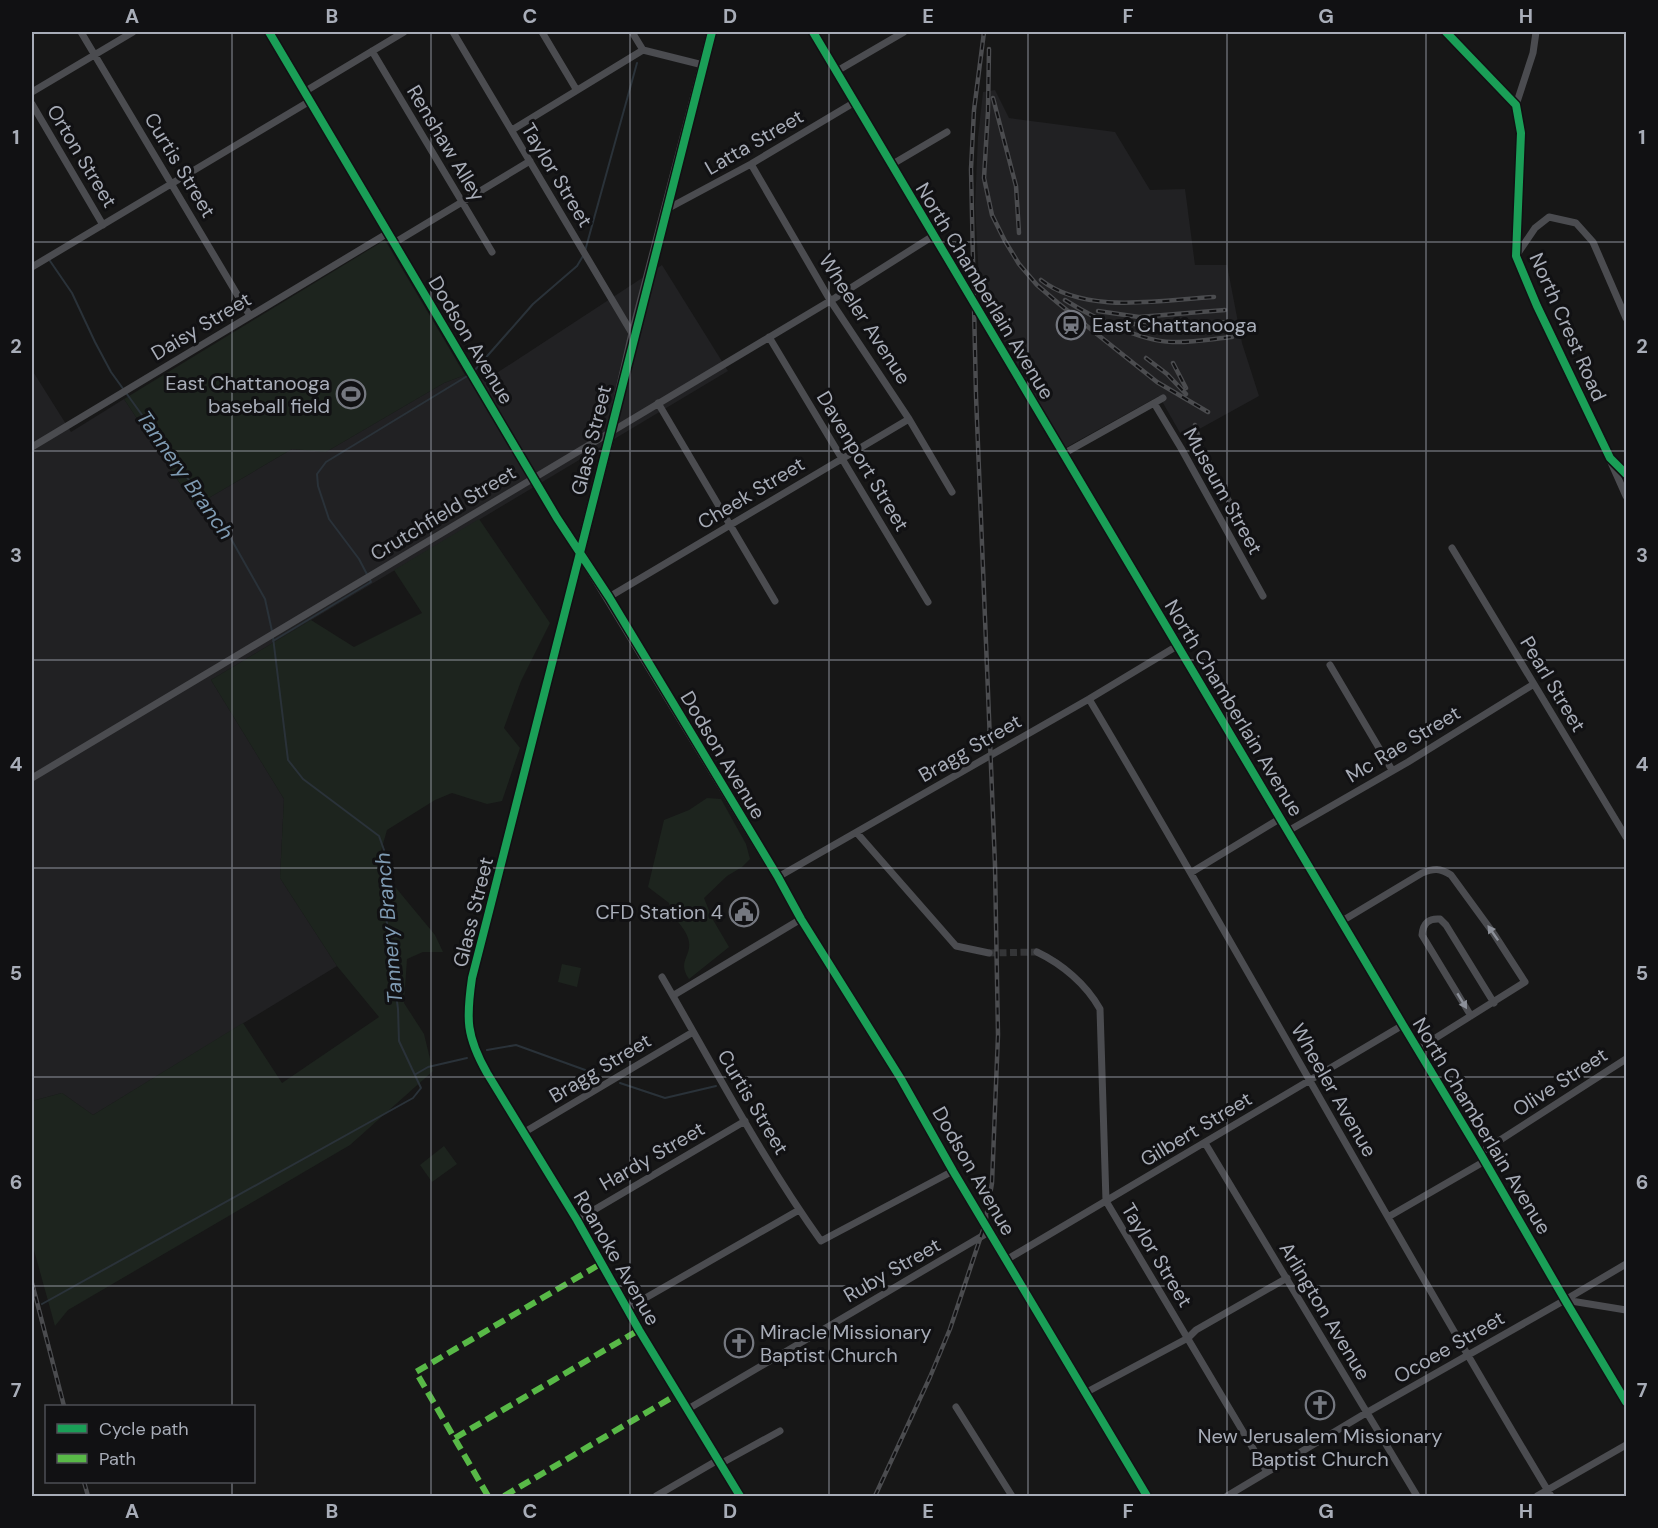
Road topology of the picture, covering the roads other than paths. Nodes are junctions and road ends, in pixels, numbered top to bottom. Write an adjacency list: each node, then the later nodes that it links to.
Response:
1 (81, 32): 15 (street, Curtis Street)
2 (133, 32): 15 (street)
3 (268, 32): 20 (street, Dodson Avenue)
4 (404, 32): 13 (street)
5 (453, 32): 25 (street, Taylor Street)
6 (542, 32): 18 (street)
7 (632, 32): 14 (street)
8 (712, 32): 16 (main road, Glass Street)
9 (813, 32): 17 (street, North Chamberlain Avenue)
10 (904, 32): 17 (street)
11 (1446, 32): 24 (street)
12 (1536, 32): 24 (street)
13 (372, 51): 20 (street); 31 (street, Renshaw Alley)
14 (643, 51): 16 (street); 18 (street)
15 (95, 54): 19 (street); 30 (street, Curtis Street)
16 (703, 65): 32 (main road, Glass Street)
17 (837, 71): 22 (street, North Chamberlain Avenue)
18 (576, 89): 25 (street)
19 (32, 92)
20 (304, 92): 21 (street, Dodson Avenue)
21 (310, 101): 30 (street); 34 (street, Dodson Avenue)
22 (855, 102): 28 (street, Latta Street); 29 (street, North Chamberlain Avenue)
23 (32, 104): 33 (street, Orton Street)
24 (1516, 105): 38 (street, North Crest Road)
25 (512, 130): 27 (street, Taylor Street)
26 (947, 132): 29 (street)
27 (530, 161): 31 (street); 43 (street, Taylor Street)
28 (752, 164): 32 (street, Latta Street); 40 (street, Wheeler Avenue)
29 (891, 165): 35 (street, North Chamberlain Avenue)
30 (172, 184): 33 (street); 41 (street, Curtis Street)
31 (462, 202): 36 (street); 37 (street, Renshaw Alley)
32 (667, 209): 43 (main road, Glass Street)
33 (103, 225): 39 (street)
34 (388, 233): 36 (street, Dodson Avenue); 41 (street, Daisy Street)
35 (933, 236): 40 (street, Crutchfield Street); 51 (street, North Chamberlain Avenue)
36 (394, 243): 55 (street, Dodson Avenue)
37 (492, 252)
38 (1516, 256): 42 (street); 53 (street, North Crest Road)
39 (33, 264)
40 (830, 300): 44 (street, Crutchfield Street); 48 (street, Wheeler Avenue)
41 (250, 316): 50 (street, Daisy Street)
42 (1626, 318)
43 (633, 335): 49 (main road, Glass Street)
44 (769, 337): 46 (street, Crutchfield Street); 52 (street, Davenport Street)
45 (1163, 398): 47 (street)
46 (658, 403): 49 (street, Crutchfield Street); 58 (street)
47 (1154, 403): 51 (street); 61 (street, Museum Street)
48 (909, 419): 52 (street, Cheek Street); 56 (street, Wheeler Avenue)
49 (611, 431): 55 (street, Crutchfield Street); 60 (main road, Glass Street)
50 (32, 447)
51 (1063, 454): 65 (street, North Chamberlain Avenue)
52 (842, 458): 58 (street, Cheek Street); 64 (street, Davenport Street)
53 (1610, 458): 54 (street, North Crest Road); 57 (street)
54 (1626, 474)
55 (534, 478): 60 (street, Dodson Avenue); 70 (street, Crutchfield Street)
56 (952, 492)
57 (1626, 496)
58 (730, 525): 62 (street, Cheek Street); 63 (street)
59 (1452, 548): 67 (street, Pearl Street)
60 (580, 552): 62 (main road, Dodson Avenue); 87 (street, Glass Street)
61 (1263, 596)
62 (609, 597): 76 (main road, Dodson Avenue)
63 (775, 601)
64 (928, 602)
65 (1177, 646): 68 (street, Bragg Street); 71 (street, North Chamberlain Avenue)
66 (1330, 665): 69 (street)
67 (1534, 684): 69 (street, Mc Rae Street); 74 (street, Pearl Street)
68 (1089, 699): 73 (street, Bragg Street); 75 (street, Wheeler Avenue)
69 (1392, 770): 72 (street, Mc Rae Street)
70 (32, 778)
71 (1281, 818): 72 (street, North Chamberlain Avenue); 75 (street)
72 (1288, 831): 78 (street, North Chamberlain Avenue)
73 (857, 833): 76 (street, Bragg Street); 80 (street)
74 (1626, 837)
75 (1192, 872): 90 (street, Wheeler Avenue)
76 (778, 877): 77 (main road, Dodson Avenue)
77 (801, 919): 82 (street); 95 (main road, Dodson Avenue)
78 (1342, 921): 83 (street, one-way to 78); 85 (street, North Chamberlain Avenue)
79 (1037, 952): 96 (street, Taylor Street)
80 (989, 953)
81 (662, 977): 82 (street, Curtis Street)
82 (674, 995): 86 (street, Curtis Street)
83 (1494, 1003): 84 (street); 84 (street, one-way to 84)
84 (1471, 1016): 88 (street)
85 (1402, 1025): 88 (street, North Chamberlain Avenue); 90 (street, Gilbert Street)
86 (693, 1032): 91 (street, Curtis Street); 92 (street, Bragg Street)
87 (469, 1033): 92 (street, Roanoke Avenue)
88 (1418, 1049): 94 (street, North Chamberlain Avenue)
89 (1626, 1059): 94 (street, Olive Street)
90 (1310, 1080): 93 (street, Gilbert Street); 98 (street, Wheeler Avenue)
91 (745, 1121): 97 (street, Curtis Street); 99 (street, Hardy Street)
92 (523, 1133): 99 (street, Roanoke Avenue)
93 (1204, 1143): 96 (street, Gilbert Street); 103 (street, Arlington Avenue)
94 (1483, 1157): 98 (street, Olive Street); 104 (street, North Chamberlain Avenue)
95 (953, 1171): 97 (street, Curtis Street); 100 (main road, Dodson Avenue)
96 (1106, 1201): 101 (street, Gilbert Street); 107 (street, Taylor Street)
97 (799, 1210): 105 (street)
98 (1388, 1217): 108 (street, Wheeler Avenue)
99 (577, 1220): 105 (street, Roanoke Avenue)
100 (989, 1232): 101 (main road, Dodson Avenue); 112 (street, Ruby Street)
101 (1006, 1260): 109 (main road, Dodson Avenue)
102 (1626, 1264): 104 (street, Ocoee Street)
103 (1287, 1278): 107 (street); 113 (street, Arlington Avenue)
104 (1564, 1300): 106 (street); 108 (street, Ocoee Street); 110 (street, North Chamberlain Avenue)
105 (628, 1308): 112 (street, Roanoke Avenue)
106 (1626, 1310)
107 (1188, 1338): 109 (street); 117 (street, Taylor Street)
108 (1468, 1356): 113 (street, Ocoee Street); 118 (street, Wheeler Avenue)
109 (1085, 1393): 122 (main road, Dodson Avenue)
110 (1626, 1402)
111 (956, 1407): 121 (street)
112 (687, 1409): 116 (street, Roanoke Avenue)
113 (1366, 1413): 117 (street, Ocoee Street); 124 (street, Arlington Avenue)
114 (780, 1431): 116 (street)
115 (1626, 1445): 118 (street)
116 (719, 1462): 119 (street); 120 (street, Roanoke Avenue)
117 (1267, 1472): 123 (street, Ocoee Street)
118 (1549, 1493): 125 (street)
119 (656, 1497)
120 (740, 1497)
121 (1012, 1497)
122 (1147, 1497)
123 (1227, 1497)
124 (1417, 1497)
125 (1537, 1497)

